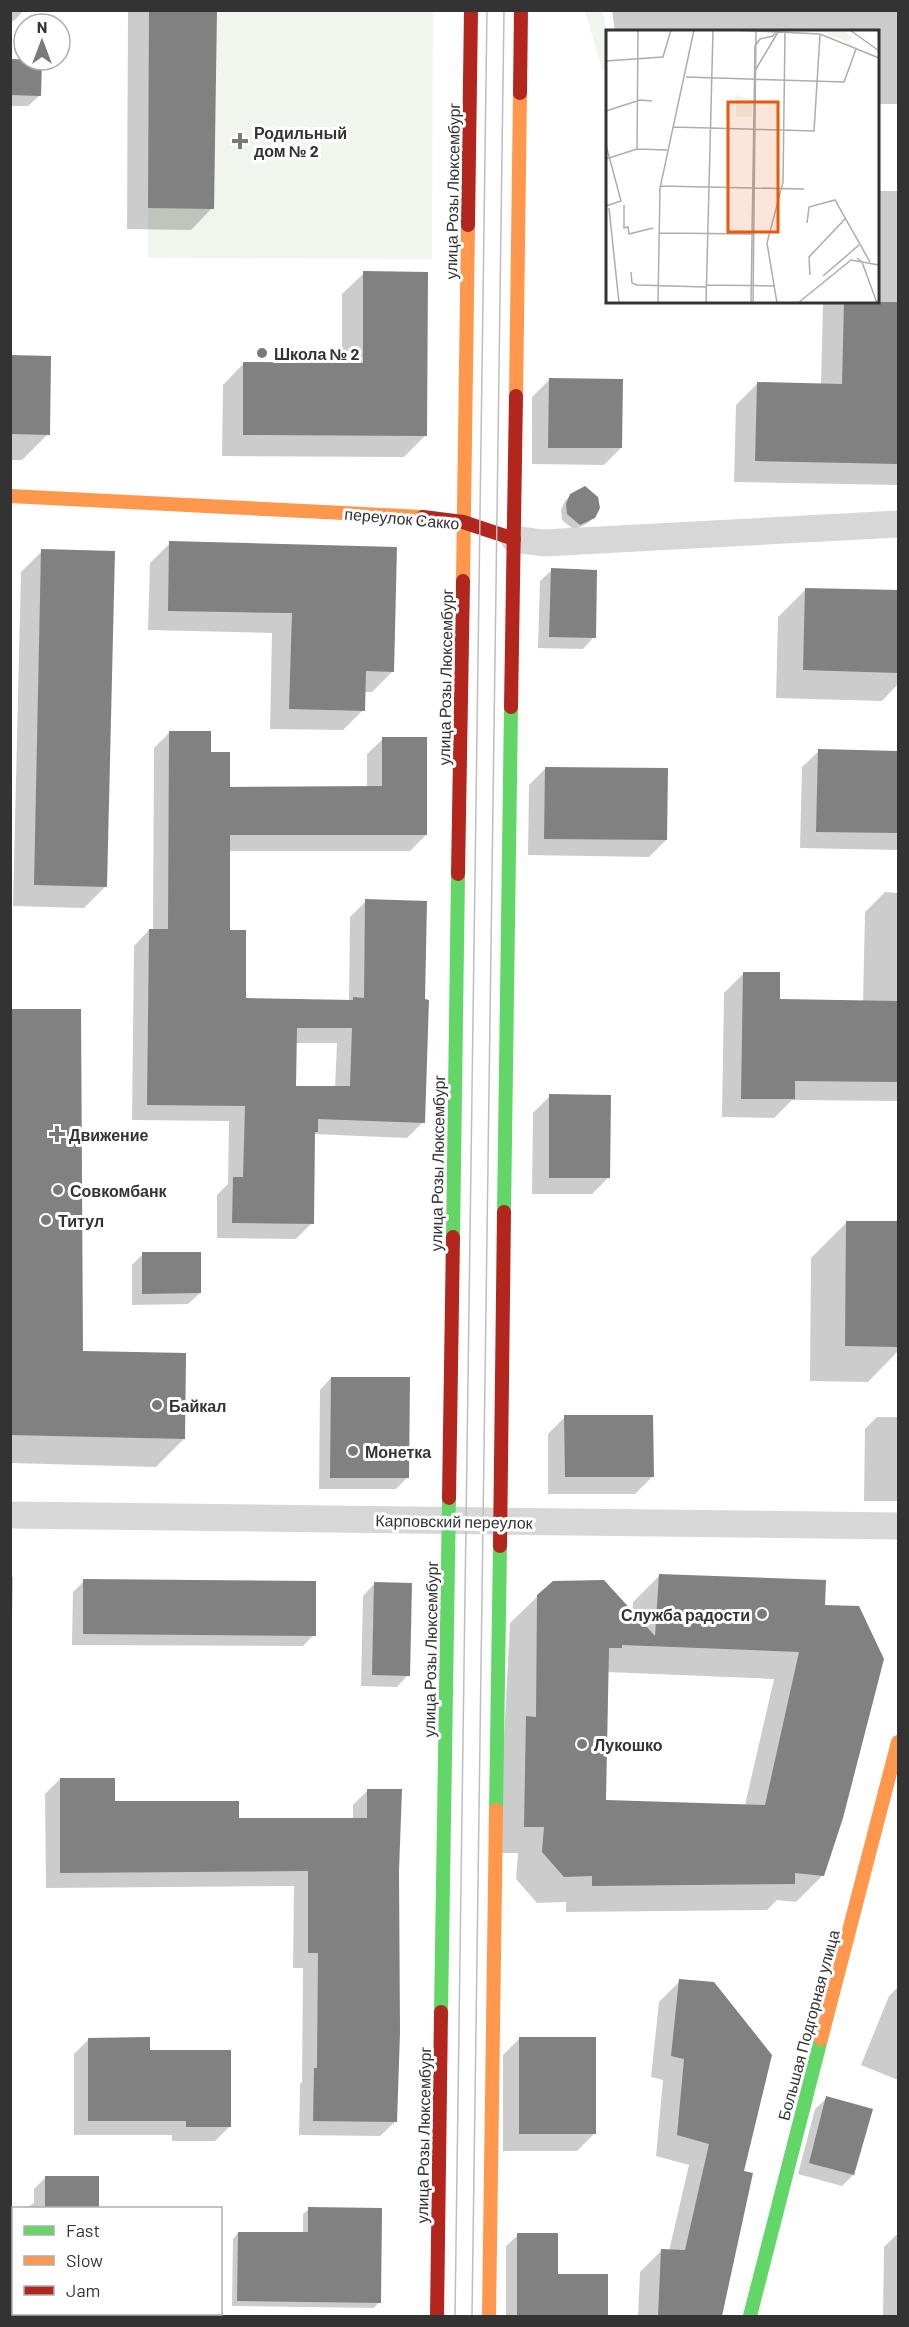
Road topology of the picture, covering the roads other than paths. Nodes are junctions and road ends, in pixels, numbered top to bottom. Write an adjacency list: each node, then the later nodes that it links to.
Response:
1 (471, 10): 4 (main road, улица Розы Люксембург)
2 (521, 10): 6 (main road)
3 (10, 496): 4 (main road, переулок Сакко)
4 (463, 522): 6 (main road, переулок Сакко); 8 (main road, улица Розы Люксембург)
5 (898, 524): 6 (street, переулок Сакко)
6 (514, 538): 9 (main road)
7 (10, 1515): 8 (street, Карповский переулок)
8 (448, 1521): 9 (street, Карповский переулок); 12 (main road, улица Розы Люксембург)
9 (500, 1522): 10 (street, Карповский переулок); 13 (main road)
10 (898, 1526)
11 (898, 1742): 14 (main road, Большая Подгорная улица)
12 (437, 2316)
13 (489, 2316)
14 (750, 2316)

